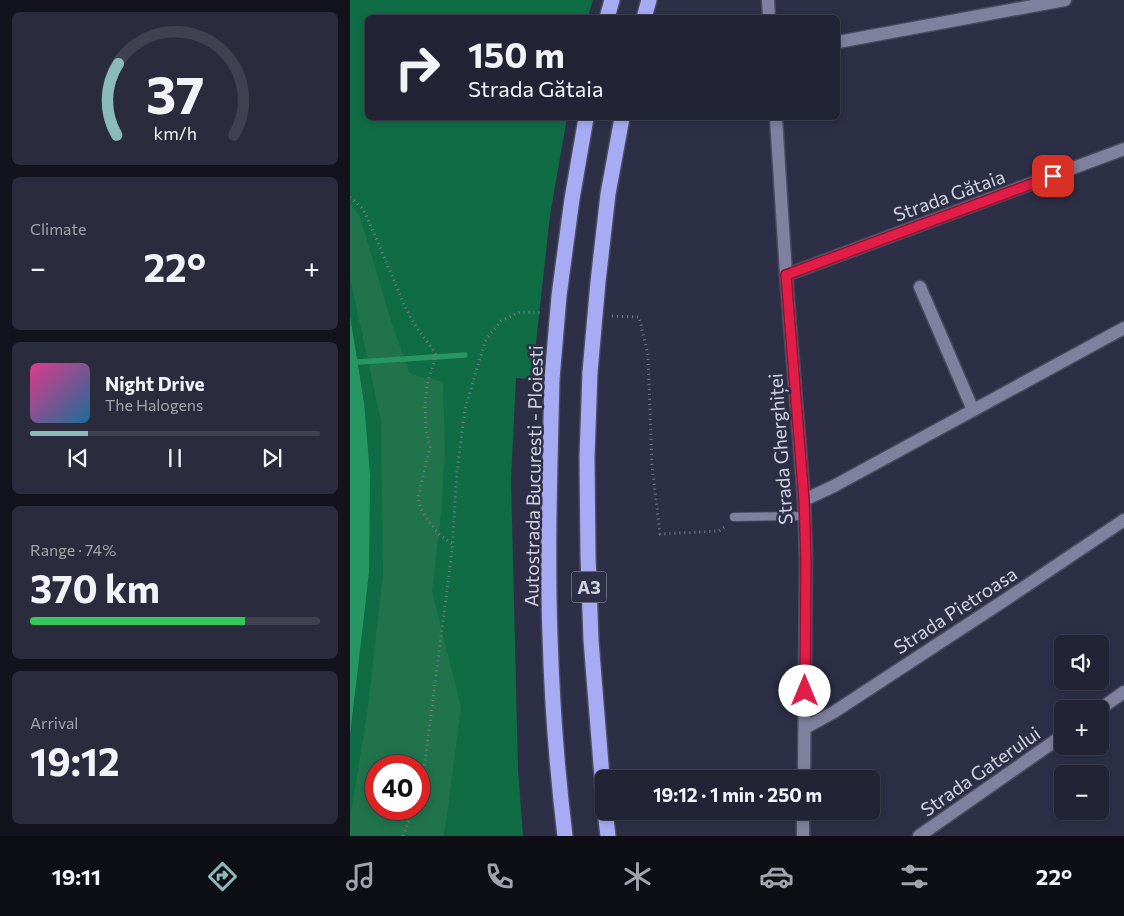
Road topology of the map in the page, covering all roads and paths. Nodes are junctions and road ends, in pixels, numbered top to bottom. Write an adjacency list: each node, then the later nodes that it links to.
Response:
1 (612, 0): 5 (highway)
2 (649, 0): 6 (highway)
3 (768, 0): 7 (street)
4 (1065, 0): 8 (street)
5 (609, 15)
6 (645, 15)
7 (769, 15)
8 (840, 42)
9 (586, 120): 36 (highway, Autostrada Bucuresti - Ploiesti / A3, bridge)
10 (622, 120): 30 (highway, A3, bridge)
11 (776, 120): 14 (street, Strada Gherghiței)
12 (1124, 150): 14 (street, Strada Gătaia)
13 (350, 197): 24 (path)
14 (786, 275): 20 (street, Strada Gherghiței)
15 (920, 287): 19 (street)
16 (550, 313): 24 (path)
17 (609, 316): 22 (path)
18 (1124, 328): 19 (street)
19 (973, 410): 20 (street)
20 (804, 500): 21 (street, Strada Gherghiței)
21 (805, 516): 22 (lane); 27 (street, Strada Gherghiței)
22 (734, 517)
23 (1124, 520): 27 (street, Strada Pietroasa)
24 (452, 544): 29 (path)
25 (1124, 692): 26 (street)
26 (1109, 703)
27 (805, 728): 31 (street, Strada Gherghiței)
28 (1054, 742): 39 (street, Strada Gaterului)
29 (426, 755)
30 (601, 770)
31 (804, 770)
32 (409, 820): 35 (path)
33 (606, 820): 37 (highway)
34 (803, 820): 38 (street)
35 (402, 836)
36 (565, 836)
37 (608, 836)
38 (803, 836)
39 (918, 836)

